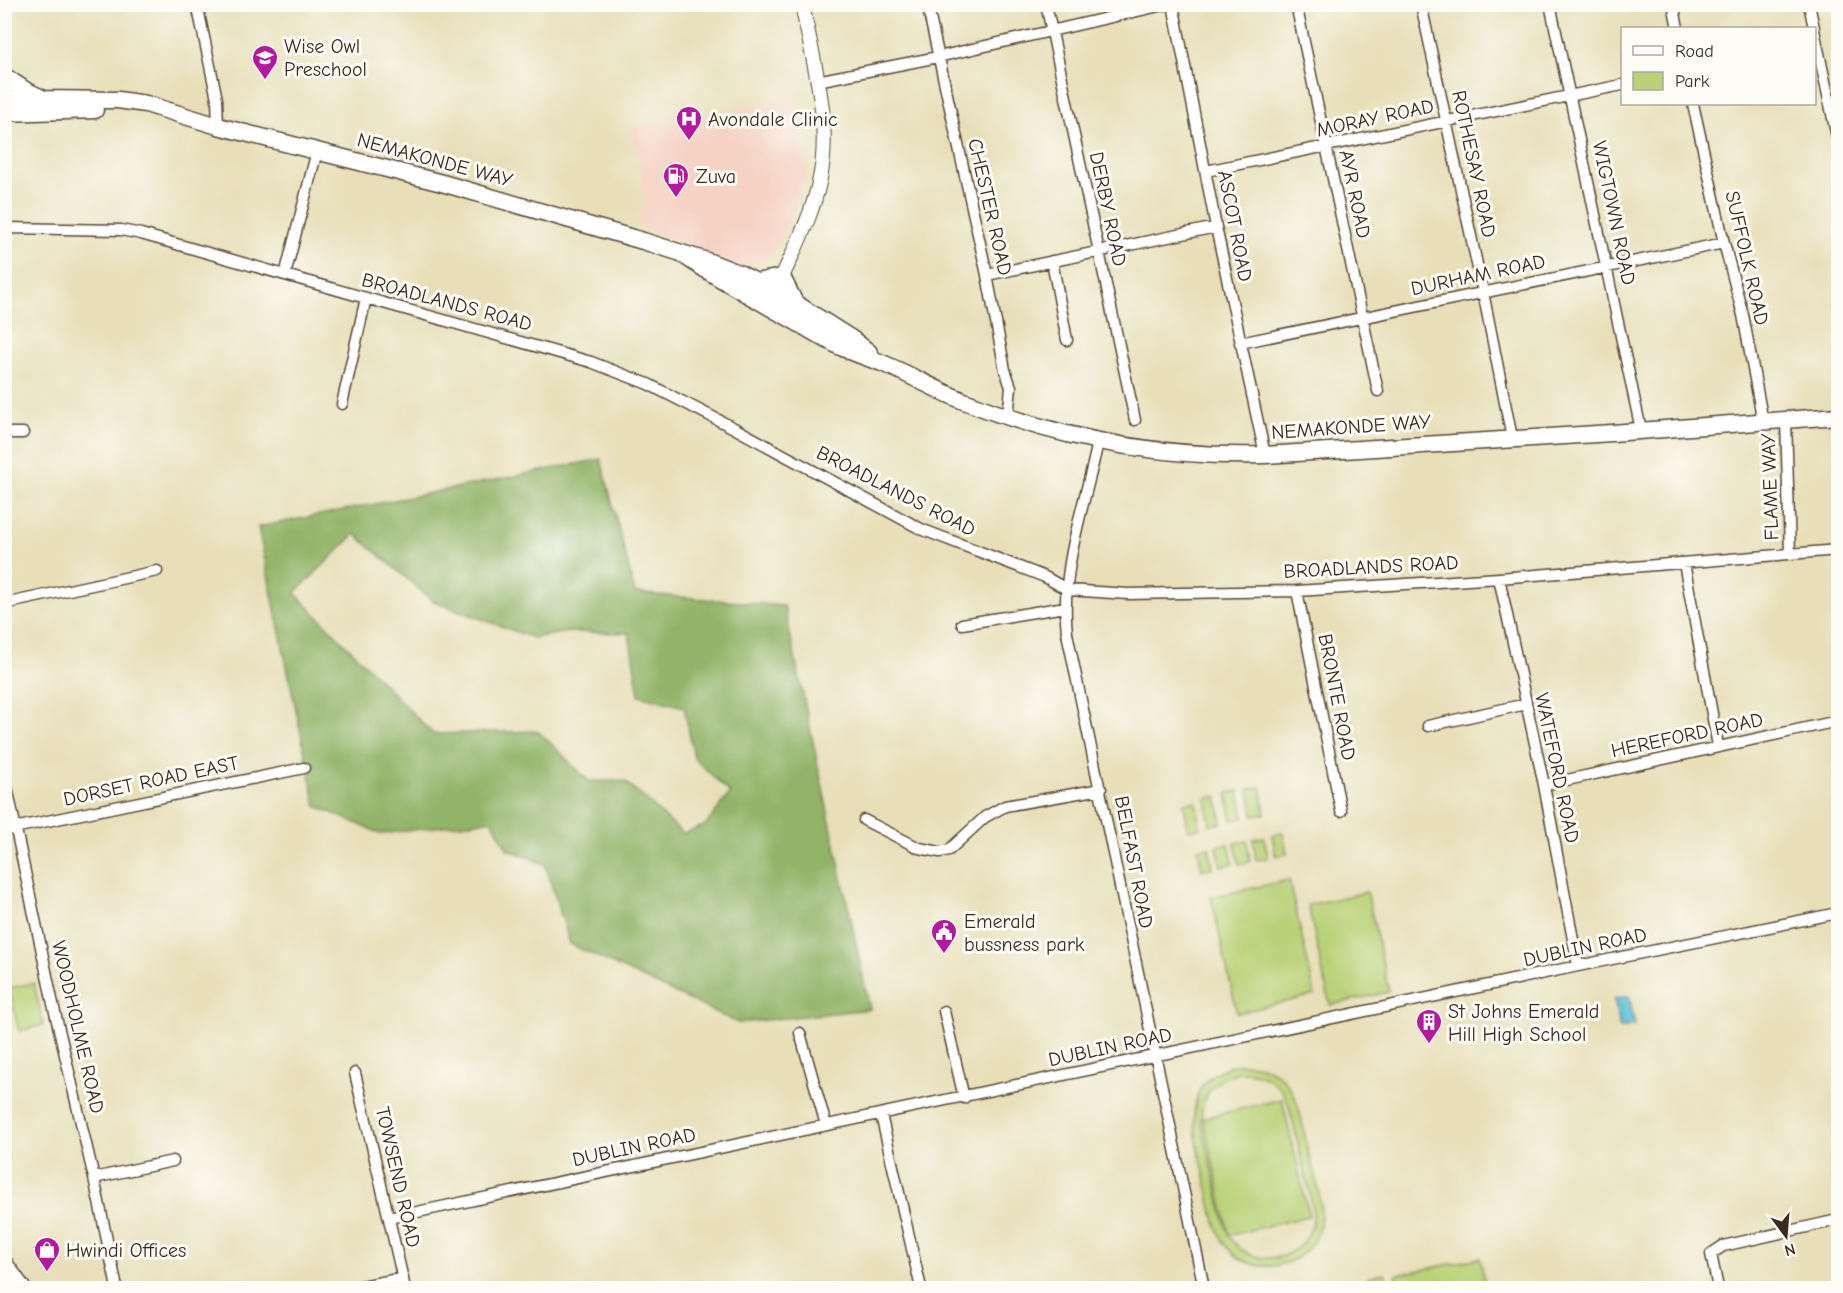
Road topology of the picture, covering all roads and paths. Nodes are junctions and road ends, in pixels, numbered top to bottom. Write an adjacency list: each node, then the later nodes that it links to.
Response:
1 (197, 4): 27 (street)
2 (802, 4): 18 (main road)
3 (927, 4): 16 (street, CHESTER ROAD)
4 (1046, 4): 14 (street, DERBY ROAD)
5 (1168, 4): 14 (street)
6 (1173, 4): 32 (street, ASCOT ROAD)
7 (1296, 4): 30 (street, AYR ROAD)
8 (1421, 4): 26 (street, ROTHESAY ROAD)
9 (1550, 4): 20 (street, WIGTOWN ROAD)
10 (1673, 4): 12 (street)
11 (1809, 5): 13 (street)
12 (1678, 27)
13 (1814, 27)
14 (1053, 32): 16 (street); 36 (street, DERBY ROAD)
15 (1816, 37): 28 (street)
16 (938, 57): 18 (street); 41 (street, CHESTER ROAD)
17 (4, 76): 21 (highway)
18 (817, 81): 42 (main road)
19 (1621, 85): 20 (street, MORAY ROAD)
20 (1569, 96): 26 (street, MORAY ROAD); 39 (street, WIGTOWN ROAD)
21 (43, 99): 22 (highway, NEMAKONDE WAY); 25 (highway, NEMAKONDE WAY)
22 (4, 100)
23 (1693, 105): 35 (street, SUFFOLK ROAD)
24 (4, 113): 25 (highway, NEMAKONDE WAY)
25 (174, 113): 27 (highway, NEMAKONDE WAY)
26 (1447, 121): 30 (street, MORAY ROAD); 43 (street, ROTHESAY ROAD)
27 (218, 126): 31 (highway, NEMAKONDE WAY)
28 (1837, 126): 29 (street)
29 (1839, 142)
30 (1327, 146): 32 (street, MORAY ROAD); 45 (street, AYR ROAD)
31 (317, 151): 37 (highway, NEMAKONDE WAY); 40 (street)
32 (1206, 171): 33 (street, ASCOT ROAD)
33 (1216, 227): 36 (street); 47 (street, ASCOT ROAD)
34 (4, 228): 40 (street, BROADLANDS ROAD)
35 (1724, 243): 39 (street, DURHAM ROAD); 55 (street, SUFFOLK ROAD)
36 (1099, 251): 38 (street); 53 (street, DERBY ROAD)
37 (683, 255): 42 (highway, NEMAKONDE WAY); 42 (highway, NEMAKONDE WAY)
38 (1052, 261): 41 (street); 46 (street)
39 (1606, 266): 43 (street, DURHAM ROAD); 56 (street, WIGTOWN ROAD)
40 (285, 275): 44 (street, BROADLANDS ROAD)
41 (987, 275): 52 (street, CHESTER ROAD)
42 (775, 292): 48 (highway, NEMAKONDE WAY); 48 (highway, NEMAKONDE WAY)
43 (1483, 292): 45 (street, DURHAM ROAD); 59 (street, ROTHESAY ROAD)
44 (366, 298): 50 (street); 67 (street, BROADLANDS ROAD)
45 (1362, 318): 47 (street, DURHAM ROAD); 49 (street, AYR ROAD)
46 (1067, 340)
47 (1240, 343): 61 (street, ASCOT ROAD)
48 (882, 363): 52 (highway, NEMAKONDE WAY)
49 (1378, 391)
50 (342, 404)
51 (1839, 416): 54 (highway, NEMAKONDE WAY)
52 (1008, 417): 60 (highway, NEMAKONDE WAY)
53 (1135, 420)
54 (1786, 420): 55 (highway, NEMAKONDE WAY); 63 (street, FLAME WAY)
55 (1763, 422): 56 (highway, NEMAKONDE WAY)
56 (1641, 430): 59 (highway, NEMAKONDE WAY)
57 (4, 433): 58 (street)
58 (23, 433)
59 (1512, 438): 61 (highway, NEMAKONDE WAY)
60 (1098, 442): 61 (highway, NEMAKONDE WAY); 67 (street, BELFAST ROAD)
61 (1265, 455)
62 (1839, 550): 63 (street, BROADLANDS ROAD)
63 (1790, 553): 64 (street, BROADLANDS ROAD)
64 (1684, 563): 66 (street, BROADLANDS ROAD); 75 (street)
65 (157, 571): 69 (street)
66 (1499, 578): 68 (street, BROADLANDS ROAD); 72 (street, WATEFORD ROAD)
67 (1068, 590): 68 (street, BROADLANDS ROAD); 70 (street, BELFAST ROAD)
68 (1297, 591): 80 (street, BRONTE ROAD)
69 (4, 604)
70 (1065, 607): 71 (street); 79 (street, BELFAST ROAD)
71 (962, 624)
72 (1526, 704): 74 (street); 78 (street, WATEFORD ROAD)
73 (1839, 721): 75 (street, HEREFORD ROAD)
74 (1428, 726)
75 (1719, 746): 78 (street, HEREFORD ROAD)
76 (304, 768): 82 (street, DORSET ROAD EAST)
77 (4, 773): 82 (street, WOODHOLME ROAD)
78 (1544, 785): 85 (street, WATEFORD ROAD)
79 (1101, 789): 81 (street); 88 (street, BELFAST ROAD)
80 (1341, 811)
81 (864, 820)
82 (16, 828): 83 (street, DORSET ROAD EAST); 94 (street, WOODHOLME ROAD)
83 (4, 830)
84 (1839, 913): 85 (street, DUBLIN ROAD)
85 (1578, 966): 88 (street, DUBLIN ROAD)
86 (944, 1011): 90 (street)
87 (800, 1033): 92 (street)
88 (1157, 1055): 90 (street, DUBLIN ROAD); 103 (street, BELFAST ROAD)
89 (355, 1073): 95 (street, TOWSEND ROAD)
90 (964, 1098): 91 (street, DUBLIN ROAD)
91 (881, 1115): 92 (street, DUBLIN ROAD); 102 (street)
92 (826, 1125): 95 (street, DUBLIN ROAD)
93 (173, 1161): 94 (street)
94 (94, 1178): 100 (street, WOODHOLME ROAD)
95 (389, 1218): 98 (street, TOWSEND ROAD)
96 (1839, 1220): 104 (street)
97 (4, 1263): 99 (highway)
98 (404, 1283): 101 (street)
99 (20, 1288)
100 (117, 1288)
101 (351, 1288)
102 (921, 1288)
103 (1204, 1288)
104 (1718, 1288)

